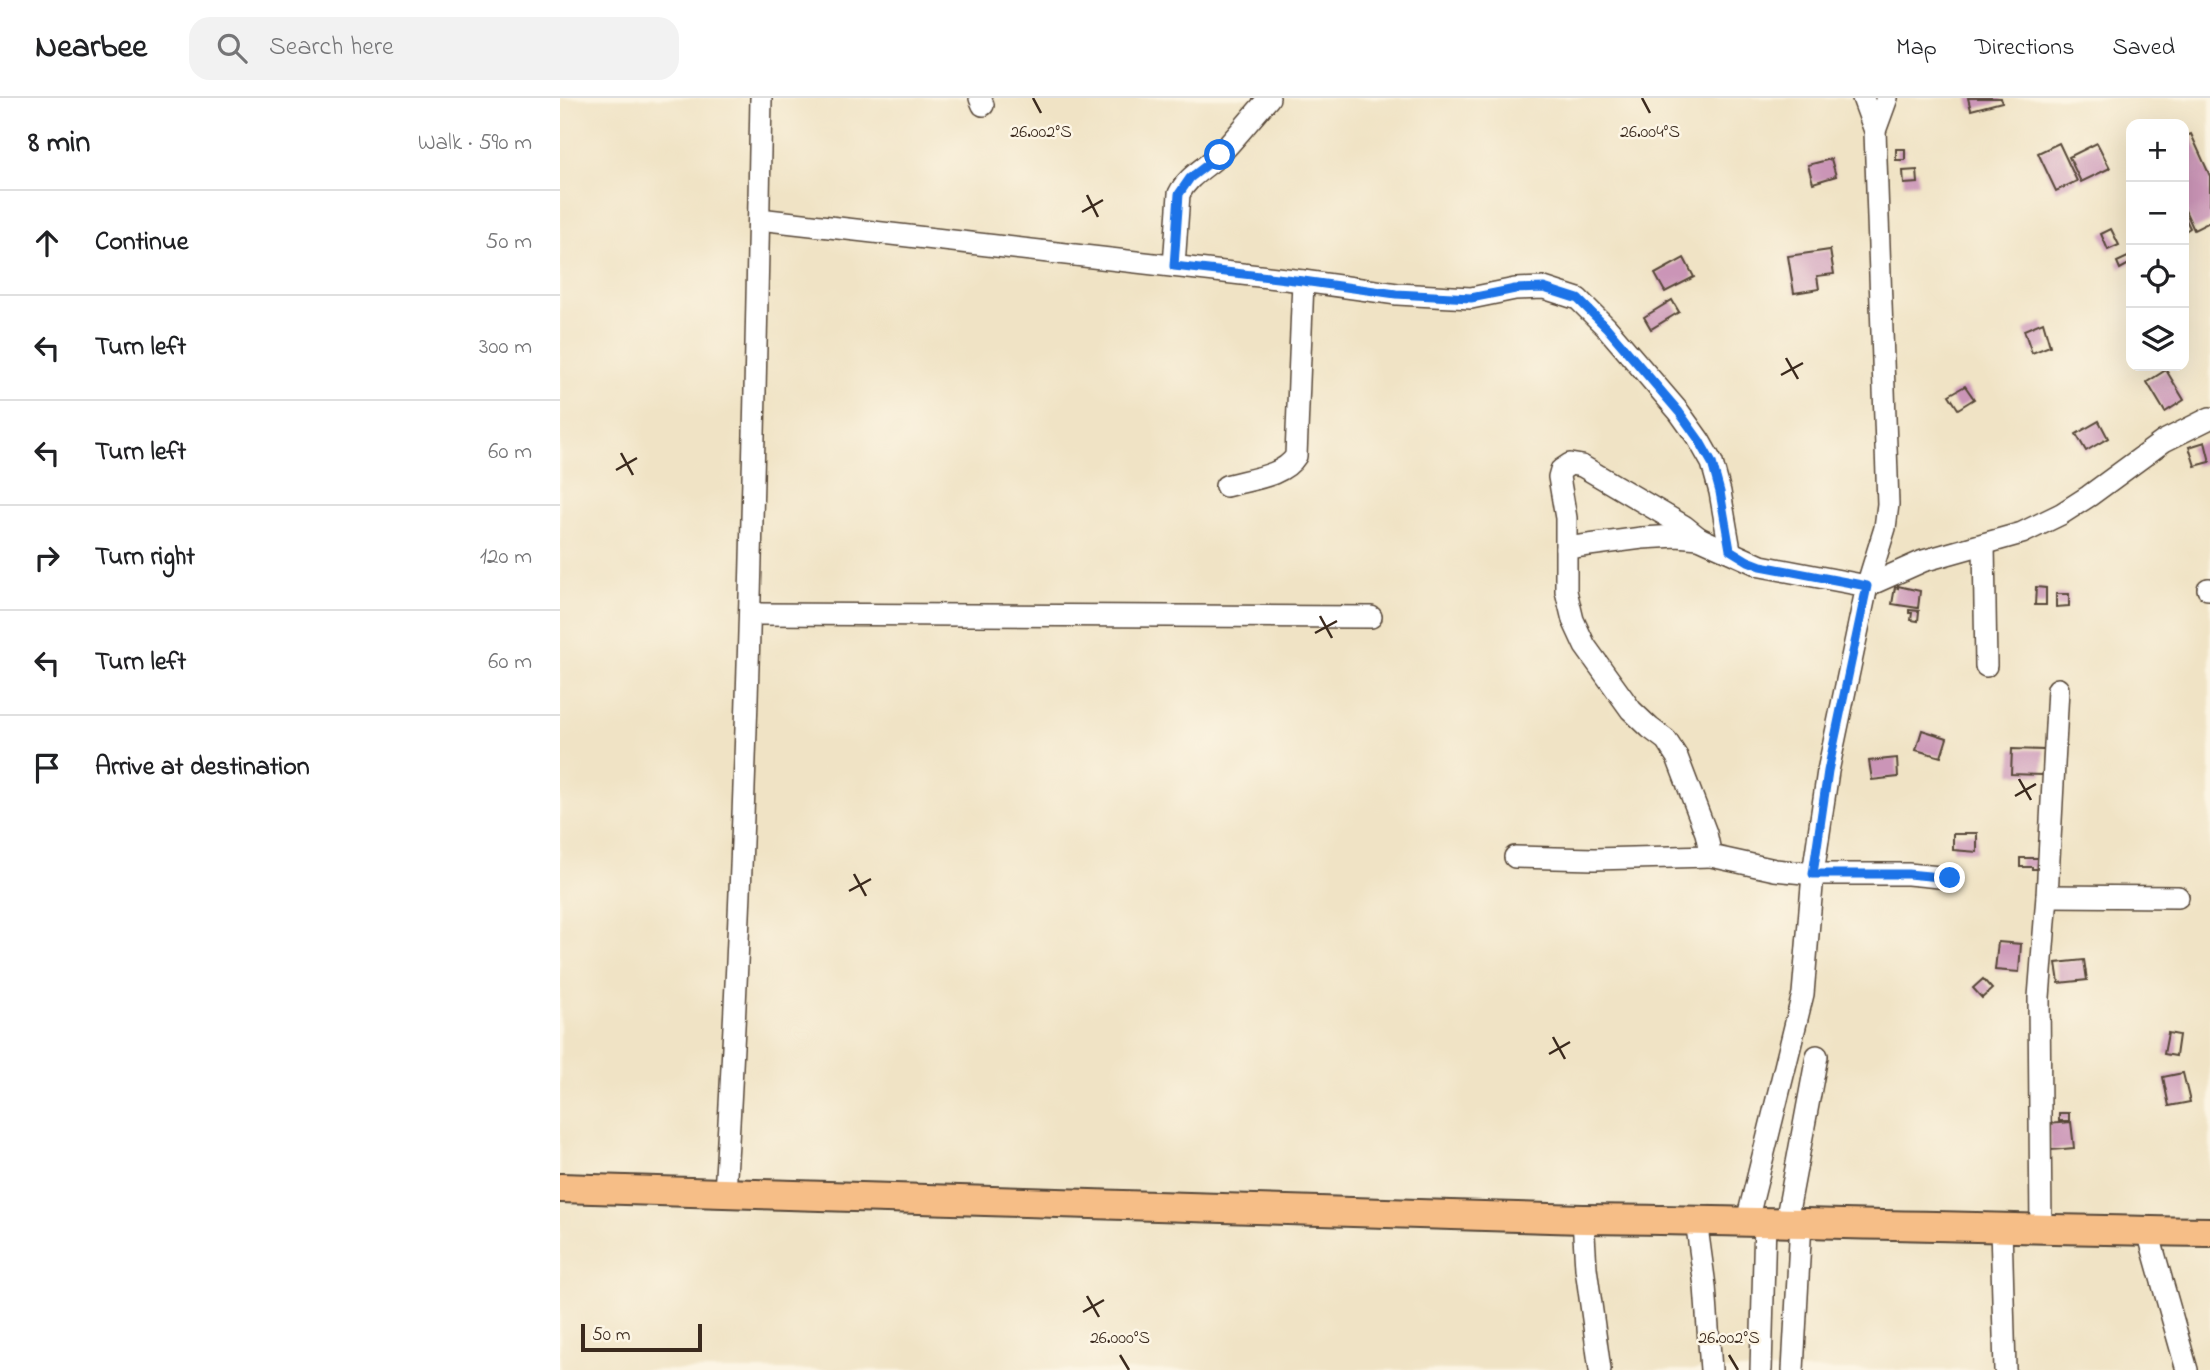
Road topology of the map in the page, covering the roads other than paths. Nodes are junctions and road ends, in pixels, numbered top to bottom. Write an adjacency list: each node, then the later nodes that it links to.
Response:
1 (761, 98): 6 (street)
2 (1269, 98): 7 (street)
3 (1863, 98): 5 (street)
4 (1886, 98): 5 (street)
5 (1875, 131): 15 (street)
6 (759, 219): 7 (street); 16 (street)
7 (1174, 266): 8 (street)
8 (1303, 281): 10 (street); 14 (street)
9 (2210, 418): 12 (street)
10 (1226, 486)
11 (1699, 538): 13 (street); 13 (street); 14 (street)
12 (1984, 545): 15 (street); 18 (street)
13 (1566, 548): 20 (street)
14 (1730, 550): 15 (street)
15 (1867, 586): 22 (street)
16 (750, 614): 17 (street); 28 (street)
17 (1371, 617)
18 (1986, 666)
19 (2058, 689): 24 (street)
20 (1711, 856): 21 (street); 22 (street)
21 (1515, 857)
22 (1813, 874): 23 (street); 31 (street)
23 (1950, 878)
24 (2047, 896): 25 (street); 33 (street)
25 (2178, 897)
26 (1817, 1056): 31 (street)
27 (560, 1188): 28 (main road)
28 (725, 1193): 29 (main road)
29 (1583, 1219): 30 (main road); 36 (street)
30 (1696, 1220): 31 (main road); 37 (street)
31 (1775, 1222): 32 (main road); 38 (street); 39 (street)
32 (2001, 1228): 33 (main road); 40 (street)
33 (2041, 1230): 34 (main road)
34 (2148, 1231): 35 (main road); 41 (street)
35 (2210, 1233)
36 (1600, 1370)
37 (1711, 1370)
38 (1762, 1370)
39 (1793, 1370)
40 (2006, 1370)
41 (2187, 1370)

